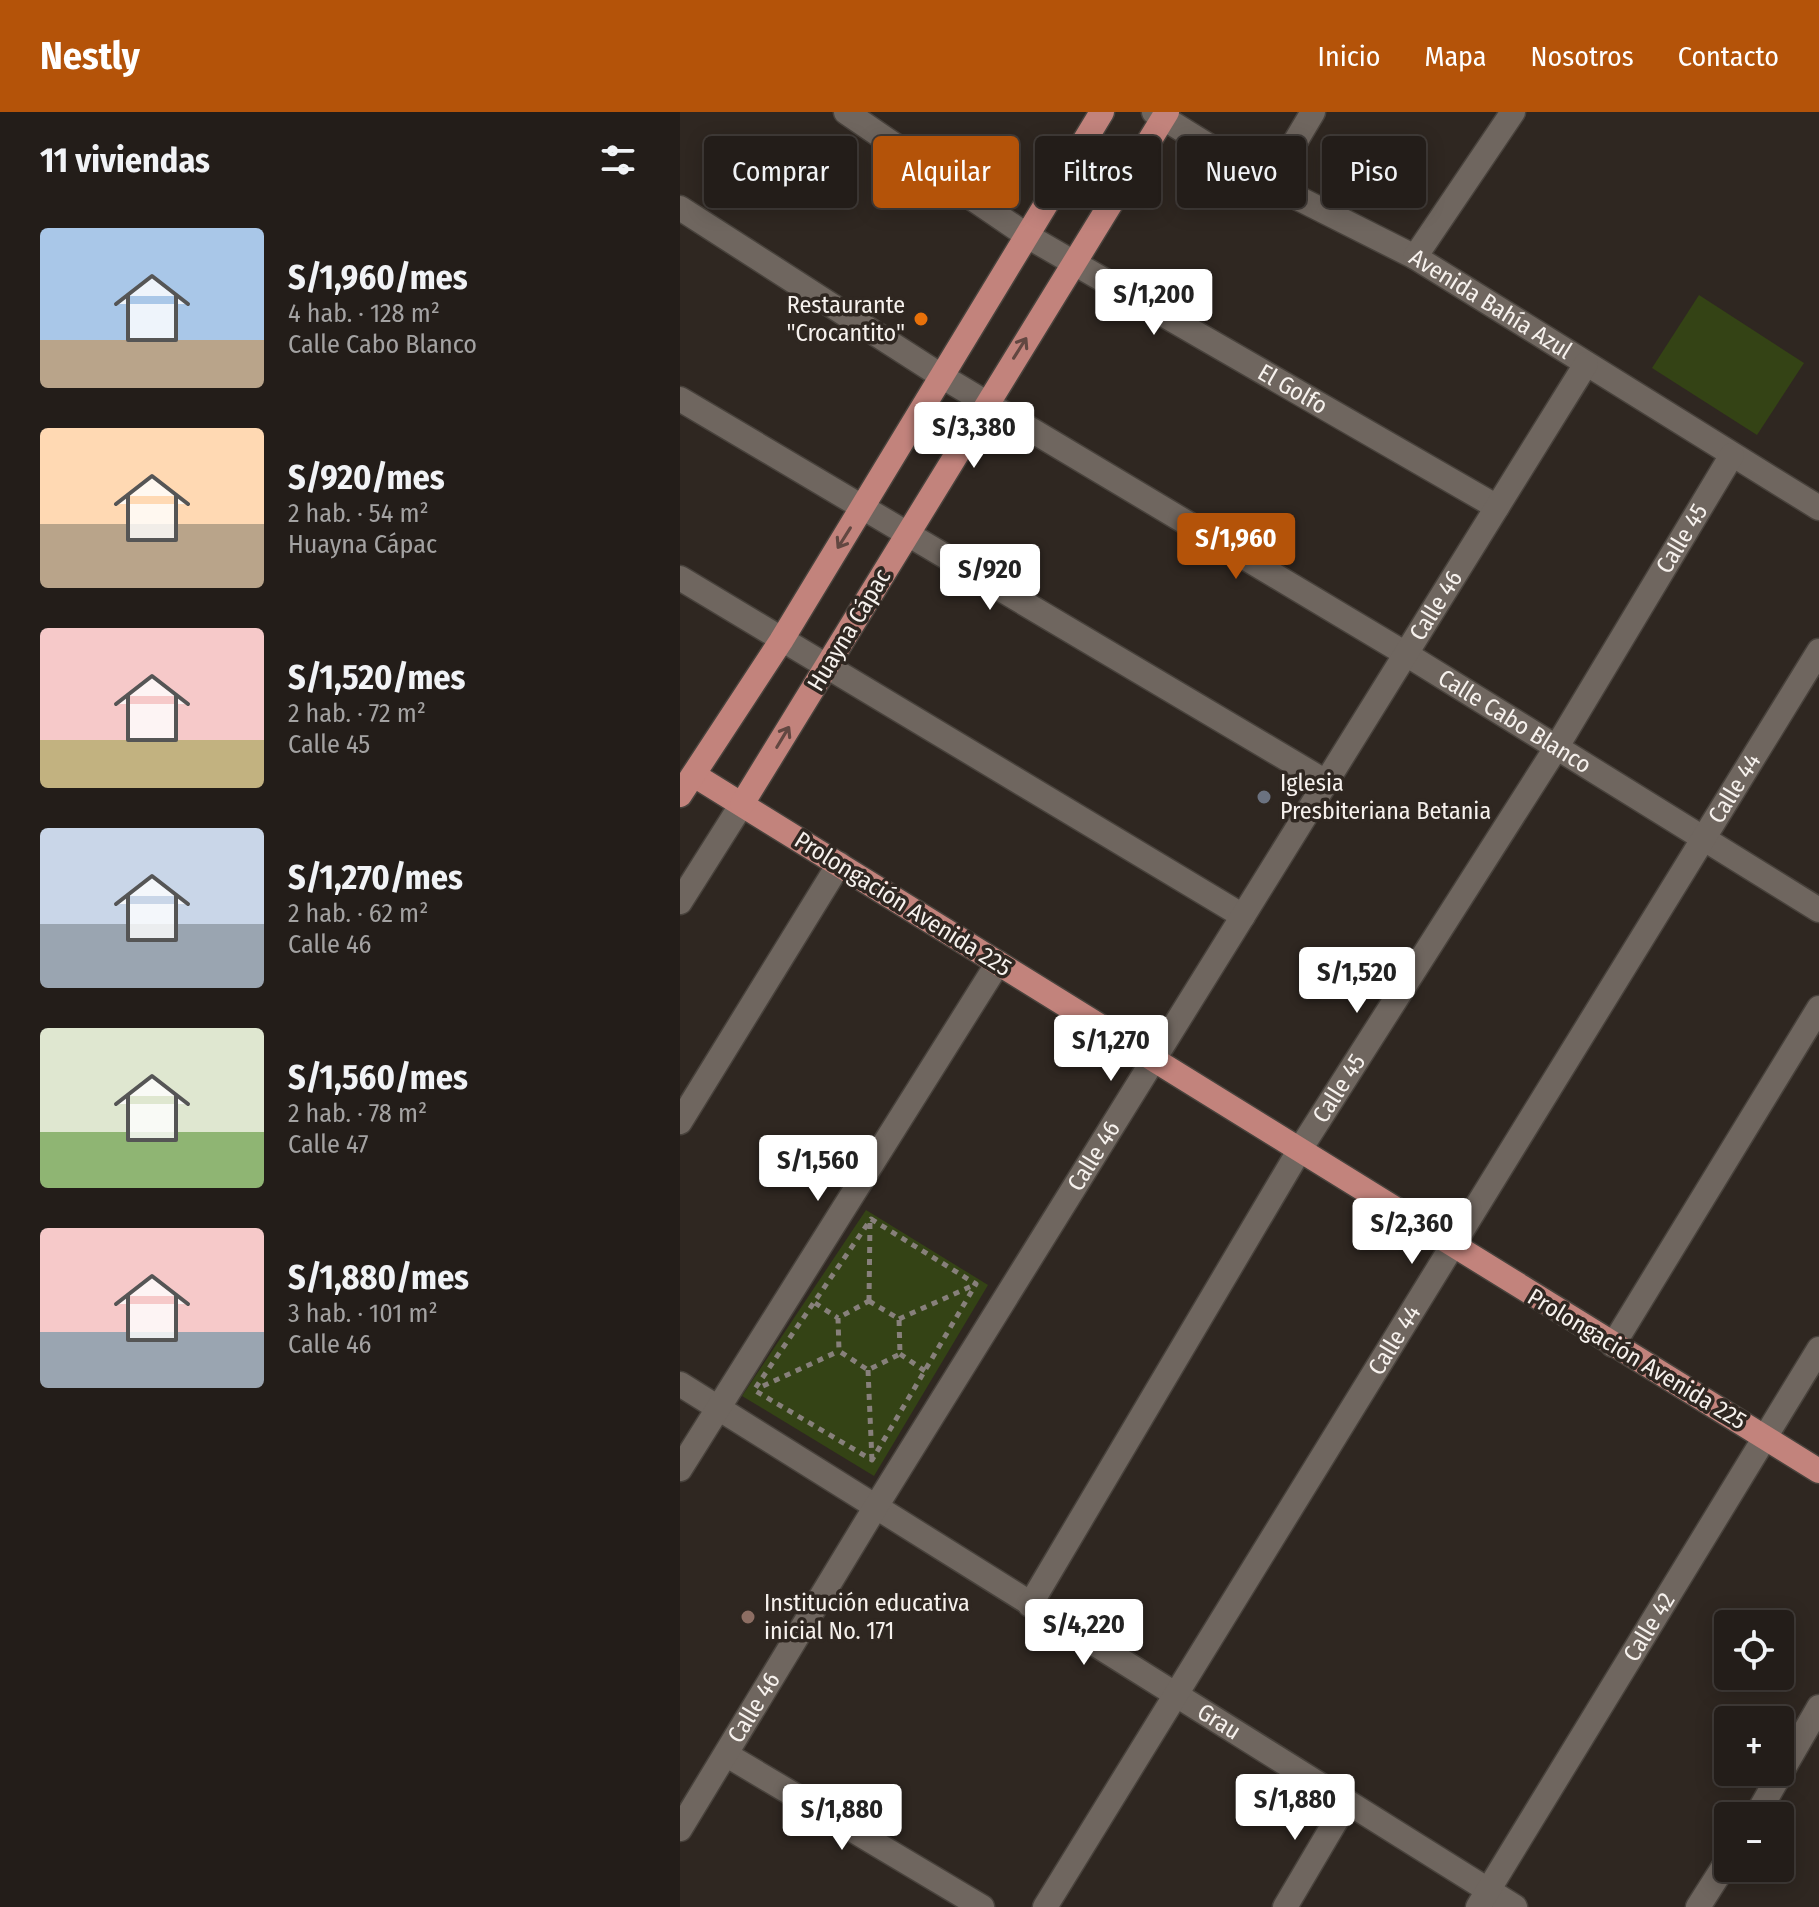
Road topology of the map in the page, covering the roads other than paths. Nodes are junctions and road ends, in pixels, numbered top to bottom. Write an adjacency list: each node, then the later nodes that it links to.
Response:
1 (846, 112): 10 (street, El Golfo)
2 (1102, 112): 10 (main road)
3 (1313, 112): 7 (street)
4 (1513, 112): 11 (street)
5 (1162, 114): 6 (street, Avenida Bahía Azul); 12 (main road, Huayna Cápac)
6 (1196, 136)
7 (1299, 136)
8 (1306, 202): 11 (street, Avenida Bahía Azul)
9 (680, 208): 14 (street, Calle Cabo Blanco)
10 (1029, 237): 12 (street, El Golfo); 14 (main road)
11 (1415, 257): 13 (street, Avenida Bahía Azul)
12 (1073, 262): 16 (main road, Huayna Cápac, one-way to 12); 18 (street, El Golfo)
13 (1586, 364): 17 (street, Avenida Bahía Azul); 18 (street, Calle 46)
14 (943, 377): 16 (street, Calle Cabo Blanco); 20 (main road)
15 (680, 399): 20 (street)
16 (986, 403): 21 (main road, Huayna Cápac); 25 (street, Calle Cabo Blanco)
17 (1732, 455): 19 (street, Avenida Bahía Azul); 27 (street, Calle 45)
18 (1497, 507): 25 (street, Calle 46)
19 (1819, 508)
20 (862, 509): 21 (street); 23 (main road, one-way to 23)
21 (906, 535): 26 (main road, Huayna Cápac); 29 (street)
22 (680, 578): 23 (street)
23 (781, 641): 26 (street); 28 (main road)
24 (1819, 651): 31 (street, Calle 44)
25 (1406, 654): 27 (street, Calle Cabo Blanco); 29 (street, Calle 46)
26 (826, 667): 30 (main road, Huayna Cápac, one-way to 26); 35 (street)
27 (1556, 748): 31 (street, Calle Cabo Blanco); 40 (street, Calle 45)
28 (685, 779): 30 (main road, Prolongación Avenida 225)
29 (1326, 782): 35 (street, Calle 46)
30 (742, 804): 32 (main road, Prolongación Avenida 225); 33 (street, Huayna Cápac)
31 (1703, 839): 34 (street, Calle Cabo Blanco); 41 (street, Calle 44)
32 (839, 864): 36 (main road, Prolongación Avenida 225); 39 (street)
33 (680, 902)
34 (1819, 910)
35 (1243, 916): 38 (street, Calle 46)
36 (998, 963): 38 (main road, Prolongación Avenida 225); 45 (street)
37 (1819, 1008): 42 (street)
38 (1153, 1060): 40 (main road, Prolongación Avenida 225); 49 (street, Calle 46)
39 (680, 1122)
40 (1299, 1151): 41 (main road, Prolongación Avenida 225); 50 (street, Calle 45)
41 (1452, 1247): 42 (main road, Prolongación Avenida 225); 51 (street, Calle 44)
42 (1613, 1345): 46 (main road, Prolongación Avenida 225)
43 (1819, 1349): 46 (street, Calle 42)
44 (680, 1384): 45 (street, Grau)
45 (722, 1402): 47 (street); 49 (street, Grau)
46 (1765, 1437): 48 (main road, Prolongación Avenida 225); 58 (street, Calle 42)
47 (680, 1469)
48 (1819, 1471)
49 (880, 1499): 50 (street, Grau); 53 (street, Calle 46)
50 (1030, 1605): 51 (street, Grau)
51 (1176, 1696): 54 (street, Grau); 60 (street, Calle 44)
52 (1819, 1707): 55 (street)
53 (727, 1755): 56 (street, Calle 46); 59 (street)
54 (1347, 1802): 58 (street, Grau); 61 (street)
55 (1764, 1802)
56 (680, 1829)
57 (1714, 1882): 63 (street)
58 (1483, 1899): 62 (street, Grau)
59 (982, 1907)
60 (1045, 1907)
61 (1285, 1907)
62 (1515, 1907)
63 (1698, 1907)

